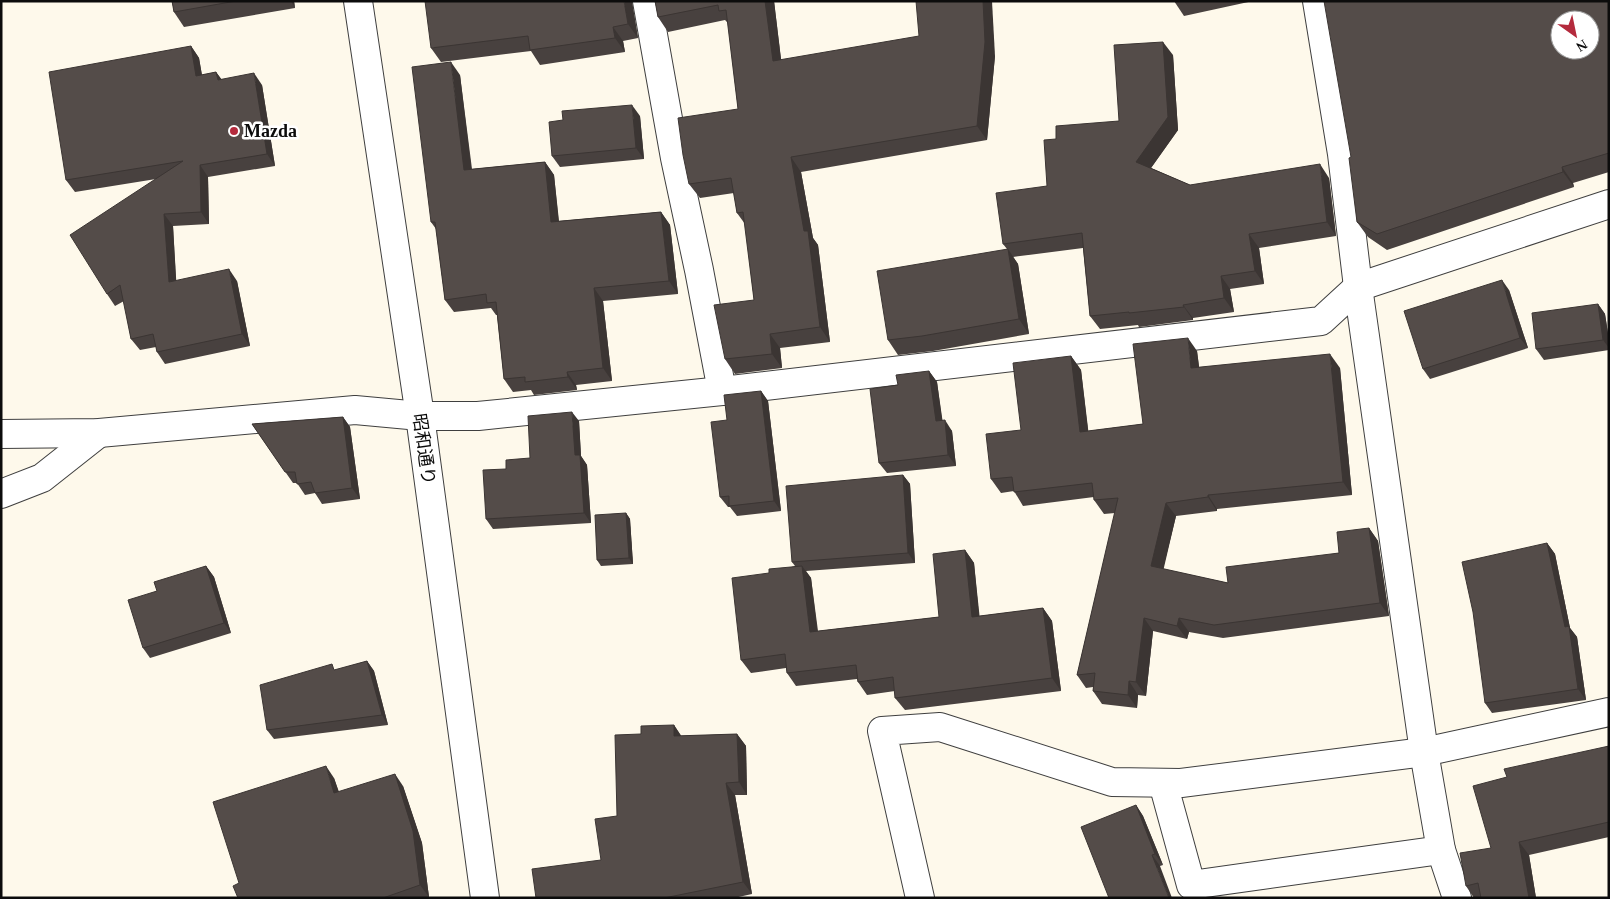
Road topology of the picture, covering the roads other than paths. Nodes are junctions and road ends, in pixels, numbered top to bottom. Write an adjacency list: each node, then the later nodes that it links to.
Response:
1 (358, 1): 7 (street, 昭和通り)
2 (647, 1): 6 (street)
3 (1317, 1): 5 (street)
4 (1609, 204): 5 (street)
5 (1358, 287): 6 (street); 12 (street)
6 (722, 392): 7 (street)
7 (420, 416): 8 (street); 15 (street, 昭和通り)
8 (99, 433): 9 (street); 10 (street)
9 (1, 434)
10 (1, 494)
11 (1609, 712): 12 (street)
12 (1424, 752): 13 (street); 14 (street)
13 (1163, 782): 14 (street); 16 (street)
14 (1440, 850): 17 (street)
15 (485, 898)
16 (920, 898)
17 (1457, 898)

